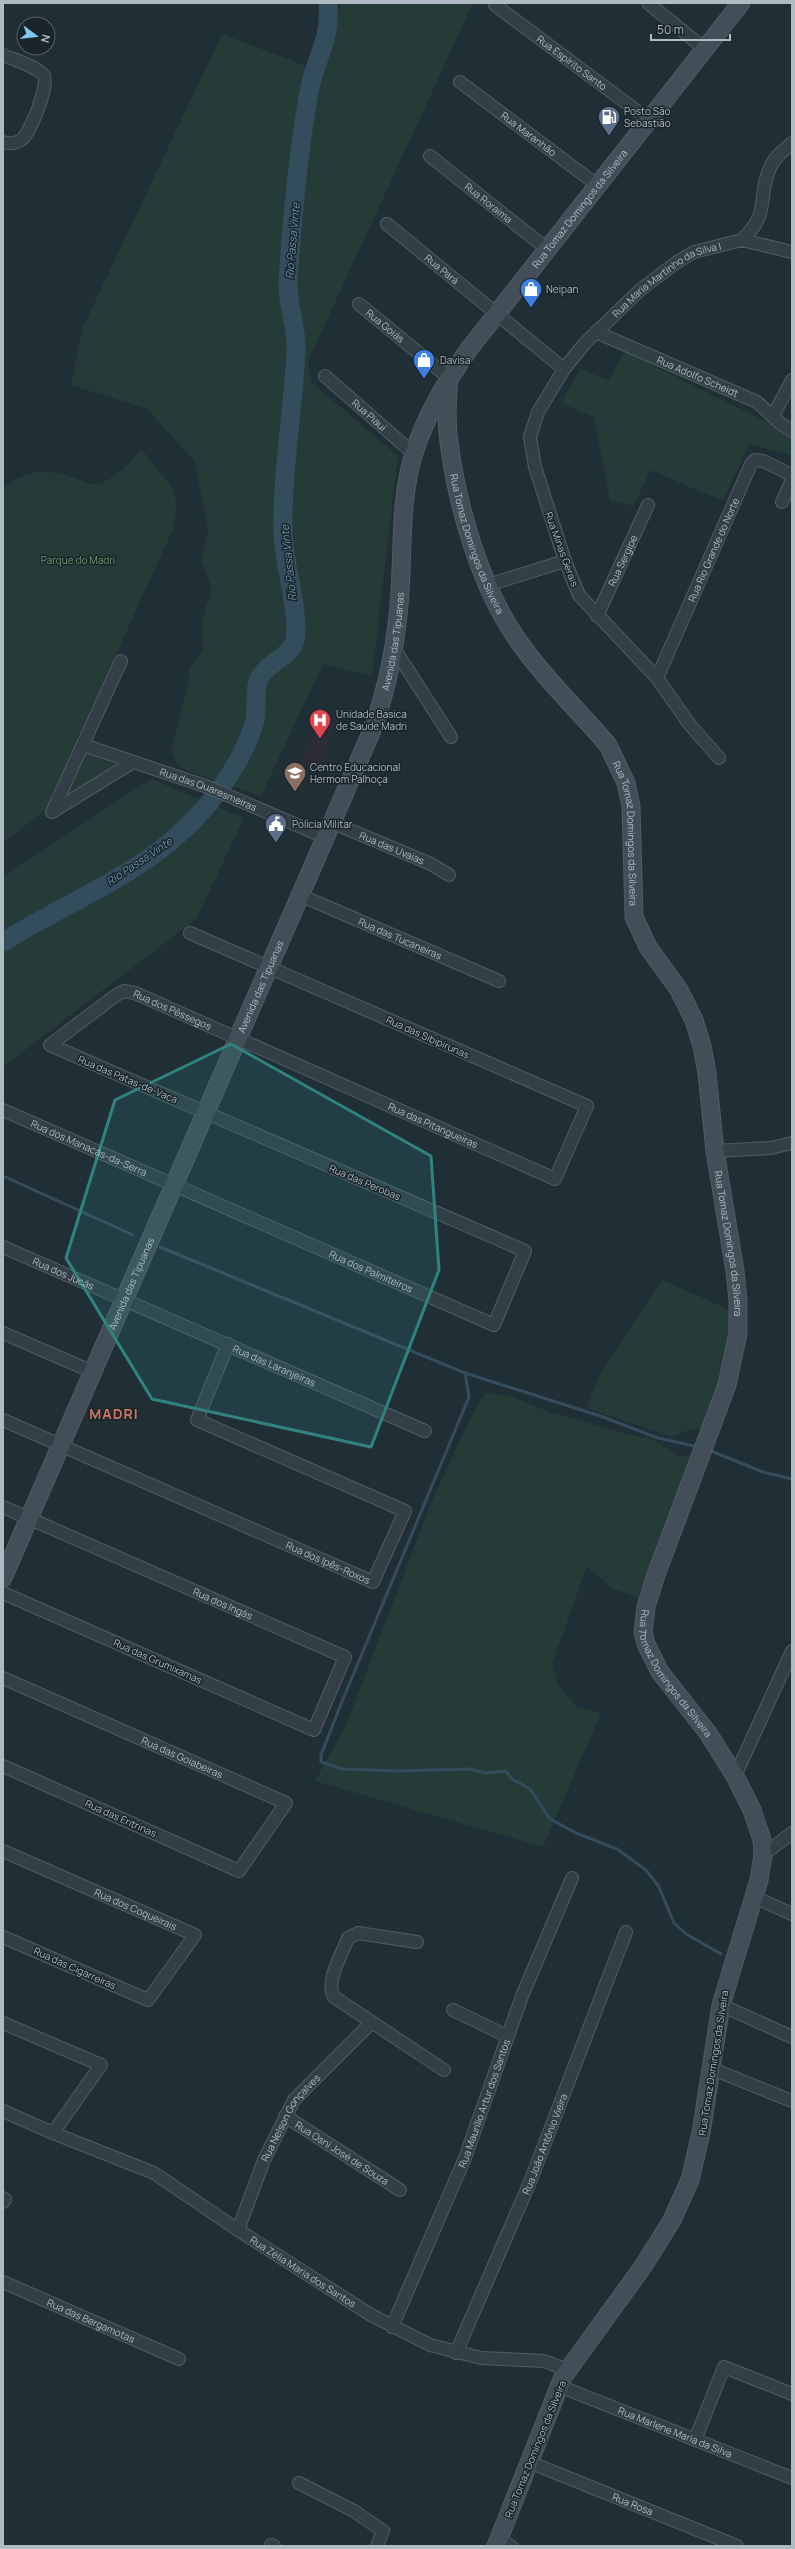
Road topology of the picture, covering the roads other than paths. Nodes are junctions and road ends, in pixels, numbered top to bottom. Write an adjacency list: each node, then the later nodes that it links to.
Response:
1 (648, 3): 4 (street)
2 (741, 3): 4 (main road, Rua Tomaz Domingos da Silveira)
3 (495, 4): 7 (street, Rua Espírito Santo)
4 (705, 49): 7 (main road, Rua Tomaz Domingos da Silveira)
5 (3, 56): 8 (street)
6 (460, 82): 11 (street, Rua Maranhão)
7 (649, 120): 11 (main road, Rua Tomaz Domingos da Silveira)
8 (3, 142)
9 (792, 142): 13 (street)
10 (430, 156): 14 (street, Rua Roraima)
11 (597, 186): 14 (main road, Rua Tomaz Domingos da Silveira)
12 (388, 224): 17 (street, Rua Pará)
13 (742, 240): 15 (street, Rua Maria Martinho da Silva I); 18 (street, Rua Maria Martinho da Silva I)
14 (547, 249): 17 (main road, Rua Tomaz Domingos da Silveira)
15 (792, 252)
16 (359, 304): 21 (street, Rua Goiás)
17 (496, 315): 19 (street, Rua Pará); 21 (main road, Rua Tomaz Domingos da Silveira)
18 (596, 332): 19 (street, Rua Maria Martinho da Silva I); 23 (street, Rua Adolfo Scheidt)
19 (564, 369): 30 (street, Rua Minas Gerais)
20 (325, 376): 25 (street, Rua Piauí)
21 (449, 378): 25 (main road, Avenida das Tipuanas); 31 (main road, Rua Tomaz Domingos da Silveira)
22 (792, 380): 23 (street)
23 (773, 416): 24 (street, Rua Adolfo Scheidt)
24 (792, 431)
25 (414, 454): 33 (main road, Avenida das Tipuanas)
26 (792, 475): 35 (street, Rua Rio Grande do Norte)
27 (792, 480): 28 (street)
28 (782, 502)
29 (648, 505): 32 (street, Rua Sergipe)
30 (565, 561): 31 (street); 32 (street, Rua Minas Gerais)
31 (488, 585): 52 (main road, Rua Tomaz Domingos da Silveira)
32 (597, 616): 35 (street, Rua Minas Gerais)
33 (395, 650): 36 (street); 40 (main road, Avenida das Tipuanas)
34 (121, 661): 37 (street)
35 (657, 678): 38 (street, Rua Minas Gerais)
36 (452, 737)
37 (83, 745): 39 (street, Rua das Quaresmeiras); 39 (street)
38 (719, 758)
39 (133, 762): 40 (street, Rua das Quaresmeiras)
40 (330, 831): 41 (street, Rua das Uvaias); 42 (main road, Avenida das Tipuanas)
41 (449, 875)
42 (302, 896): 44 (main road, Avenida das Tipuanas); 45 (street, Rua das Tucaneiras)
43 (190, 933): 44 (street)
44 (270, 967): 46 (main road, Avenida das Tipuanas); 48 (street, Rua das Sibipirunas)
45 (500, 981)
46 (237, 1040): 47 (street, Rua dos Pêssegos); 48 (street, Rua das Pitangueiras); 50 (main road, Avenida das Tipuanas)
47 (50, 1045): 50 (street, Rua das Patas-de-Vaca)
48 (587, 1106)
49 (3, 1110): 53 (street, Rua dos Manacás-da-Serra)
50 (206, 1113): 53 (main road, Avenida das Tipuanas); 55 (street, Rua das Perobas)
51 (792, 1143): 52 (street)
52 (714, 1151): 71 (main road, Rua Tomaz Domingos da Silveira)
53 (174, 1185): 55 (street, Rua dos Palmiteiros); 56 (main road, Avenida das Tipuanas)
54 (3, 1247): 56 (street, Rua dos Jucás)
55 (525, 1252)
56 (125, 1299): 58 (street, Rua das Laranjeiras); 59 (main road, Avenida das Tipuanas)
57 (3, 1333): 59 (street)
58 (228, 1344): 61 (street, Rua das Laranjeiras); 62 (street, Rua dos Ipês-Roxos)
59 (92, 1372): 62 (main road, Avenida das Tipuanas)
60 (3, 1420): 62 (street)
61 (425, 1431)
62 (61, 1445): 64 (main road, Avenida das Tipuanas)
63 (3, 1507): 64 (street)
64 (28, 1518): 65 (main road, Avenida das Tipuanas); 69 (street, Rua dos Ingás)
65 (3, 1578)
66 (3, 1593): 69 (street, Rua das Grumixamas)
67 (792, 1651): 71 (street)
68 (3, 1678): 75 (street, Rua das Goiabeiras)
69 (314, 1730)
70 (3, 1766): 75 (street, Rua das Eritrinas)
71 (735, 1776): 74 (main road, Rua Tomaz Domingos da Silveira)
72 (792, 1834): 74 (street)
73 (3, 1851): 82 (street, Rua dos Coqueirais)
74 (763, 1855): 77 (main road, Rua Tomaz Domingos da Silveira)
75 (239, 1871)
76 (572, 1878): 87 (street, Rua Maurílio Artur dos Santos)
77 (754, 1897): 78 (street); 83 (main road, Rua Tomaz Domingos da Silveira)
78 (792, 1914)
79 (626, 1932): 101 (street, Rua João Antônio Vieira)
80 (3, 1937): 82 (street, Rua das Cigarreiras)
81 (417, 1942): 86 (street)
82 (148, 2000)
83 (721, 2005): 88 (street); 89 (main road, Rua Tomaz Domingos da Silveira)
84 (453, 2010): 87 (street)
85 (3, 2023): 94 (street)
86 (371, 2024): 90 (street); 93 (street, Rua Nelson Gonçalves)
87 (507, 2036): 100 (street, Rua Maurílio Artur dos Santos)
88 (792, 2037)
89 (710, 2068): 91 (street); 103 (main road, Rua Tomaz Domingos da Silveira)
90 (444, 2070)
91 (792, 2101)
92 (3, 2111): 94 (street, Rua Zélia Maria dos Santos)
93 (285, 2116): 95 (street, Rua Osni José de Souza); 98 (street, Rua Nelson Gonçalves)
94 (53, 2133): 98 (street, Rua Zélia Maria dos Santos)
95 (400, 2190)
96 (3, 2198): 97 (street)
97 (3, 2202)
98 (238, 2230): 100 (street, Rua Zélia Maria dos Santos)
99 (3, 2282): 102 (street, Rua das Bergamotas)
100 (392, 2327): 101 (street, Rua Zélia Maria dos Santos)
101 (456, 2353): 103 (street, Rua Zélia Maria dos Santos)
102 (179, 2359)
103 (568, 2370): 104 (main road, Rua Tomaz Domingos da Silveira)
104 (559, 2386): 106 (street, Rua Marlene Maria da Silva); 107 (main road, Rua Tomaz Domingos da Silveira)
105 (792, 2394): 106 (street)
106 (695, 2440): 108 (street, Rua Marlene Maria da Silva)
107 (529, 2462): 110 (main road, Rua Tomaz Domingos da Silveira); 112 (street, Rua Rosa)
108 (792, 2478)
109 (299, 2483): 111 (street)
110 (502, 2544)
111 (377, 2546)
112 (737, 2546)

